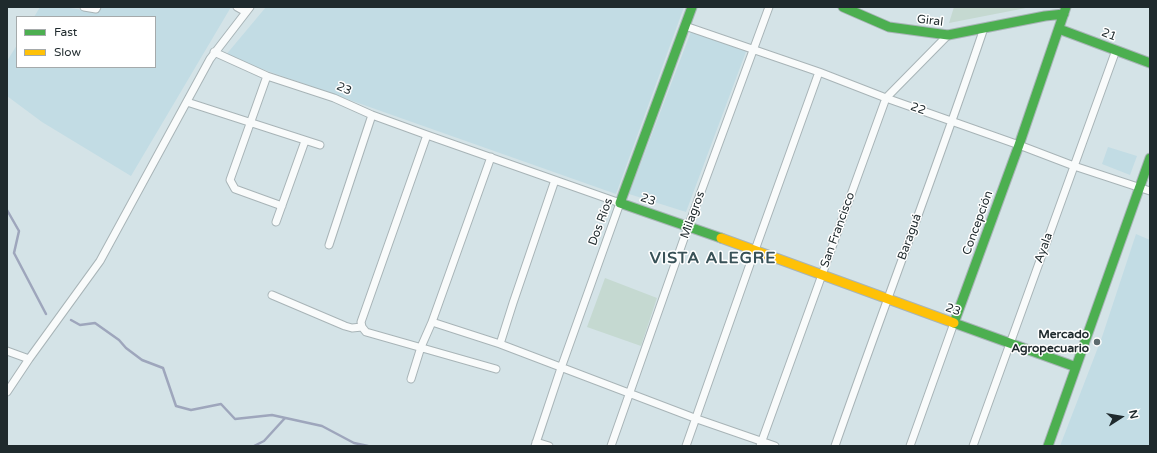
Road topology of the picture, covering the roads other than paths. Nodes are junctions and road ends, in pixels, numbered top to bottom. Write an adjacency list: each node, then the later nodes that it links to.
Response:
1 (84, 7): 2 (street)
2 (97, 7)
3 (237, 7): 7 (street)
4 (692, 7): 9 (street, Dos Ríos)
5 (769, 7): 13 (street, Milagros)
6 (843, 7): 12 (street, Giral)
7 (248, 10): 15 (street)
8 (1065, 10): 10 (street, Giral); 11 (street, Concepción)
9 (685, 26): 13 (street, 22); 34 (street, Dos Ríos)
10 (984, 28): 12 (street, Giral); 22 (street, Baraguá)
11 (1059, 29): 14 (street, 21); 27 (street, Concepción)
12 (948, 35): 19 (street, San Francisco)
13 (754, 49): 17 (street, 22); 37 (street, Milagros)
14 (1116, 50): 16 (street, 21); 30 (street, Ayala)
15 (214, 52): 18 (street, 23); 20 (street)
16 (1150, 63)
17 (819, 72): 19 (street, 22); 39 (street)
18 (268, 76): 21 (street, 23); 23 (street)
19 (886, 98): 22 (street, 22); 40 (street, San Francisco)
20 (187, 102): 23 (street); 50 (street)
21 (372, 115): 24 (street, 23); 38 (street)
22 (953, 121): 27 (street, 22); 42 (street, Baraguá)
23 (250, 123): 25 (street); 35 (street)
24 (427, 135): 28 (street, 23); 45 (street)
25 (305, 141): 26 (street); 35 (street)
26 (320, 145)
27 (1019, 145): 30 (street, 22); 44 (street, Concepción)
28 (491, 157): 31 (street, 23); 43 (street)
29 (1150, 158): 32 (street)
30 (1074, 166): 32 (street, 22); 46 (street, Ayala)
31 (555, 180): 34 (street, 23); 47 (street)
32 (1140, 188): 33 (street, 22); 51 (street)
33 (1150, 191)
34 (620, 203): 37 (street, 23); 52 (street, Dos Ríos)
35 (282, 206): 36 (street)
36 (276, 222)
37 (688, 227): 39 (street, 23); 56 (street, Milagros)
38 (329, 245)
39 (755, 250): 40 (street, 23); 57 (street)
40 (822, 275): 42 (street, 23); 59 (street, San Francisco)
41 (272, 295): 45 (street)
42 (888, 298): 44 (street, 23); 64 (street, Baraguá)
43 (432, 322): 47 (street); 48 (street)
44 (954, 323): 46 (street, 23); 65 (street, Concepción)
45 (362, 324): 48 (street)
46 (1010, 342): 51 (street, 23); 66 (street, Ayala)
47 (500, 344): 52 (street)
48 (421, 347): 53 (street); 54 (street)
49 (7, 351): 50 (street)
50 (29, 359): 55 (street)
51 (1076, 367): 67 (street)
52 (561, 368): 56 (street); 58 (street, Dos Ríos)
53 (496, 369)
54 (411, 379)
55 (7, 392)
56 (630, 394): 57 (street); 61 (street, Milagros)
57 (697, 419): 59 (street); 62 (street)
58 (536, 444): 60 (street)
59 (761, 444): 63 (street)
60 (549, 446)
61 (611, 446)
62 (686, 446)
63 (774, 446)
64 (835, 446)
65 (910, 446)
66 (973, 446)
67 (1048, 446)

